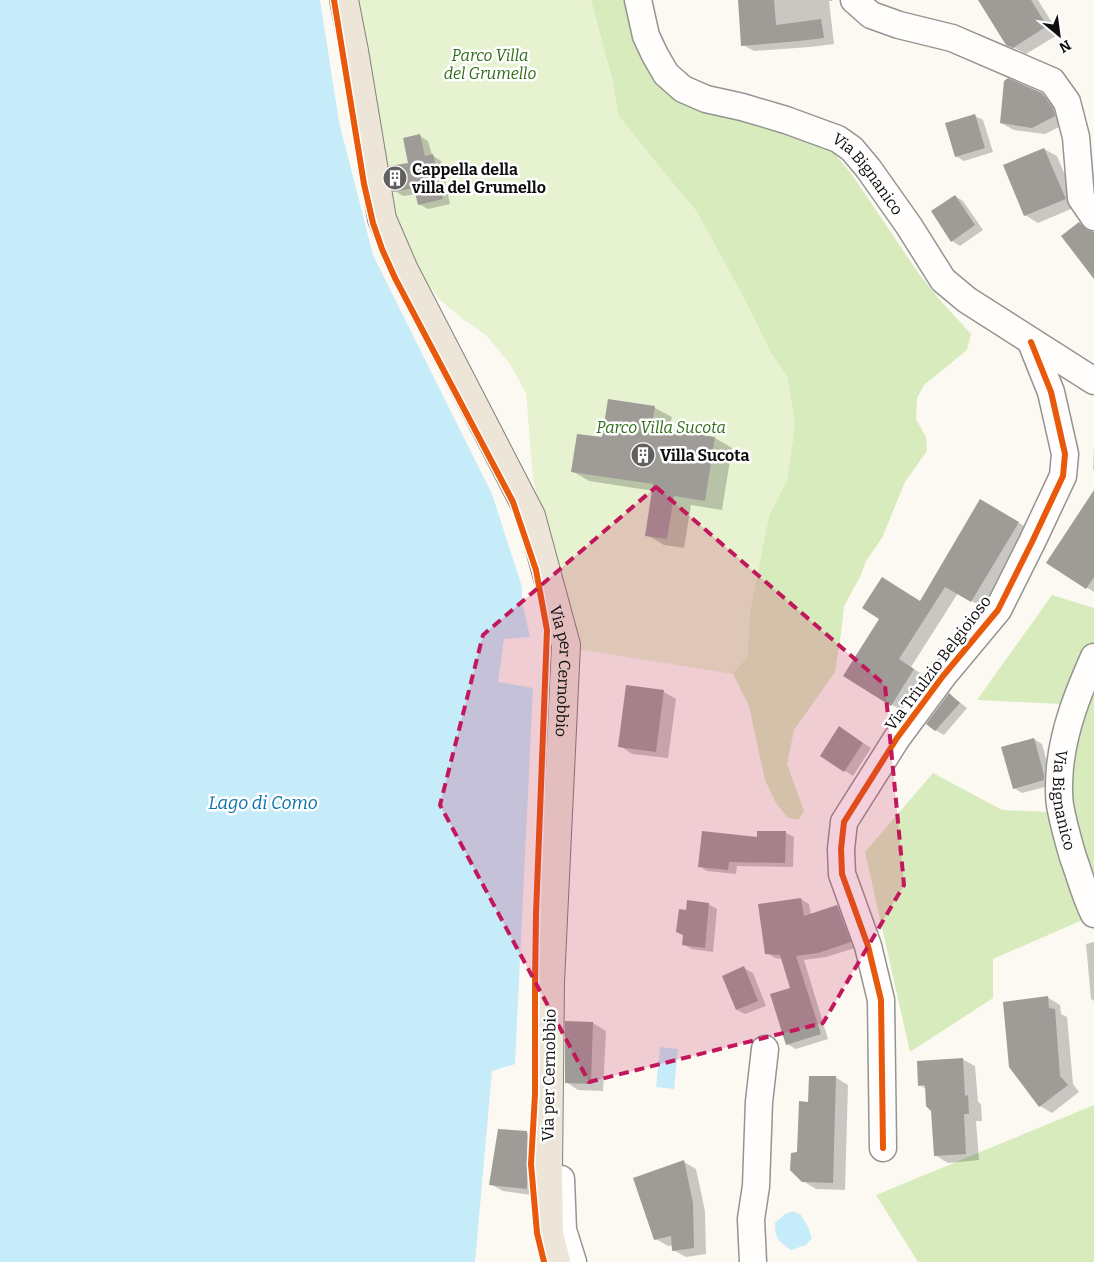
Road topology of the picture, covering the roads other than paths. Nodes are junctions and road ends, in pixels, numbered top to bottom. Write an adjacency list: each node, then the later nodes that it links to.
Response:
1 (344, 0): 10 (main road, Via per Cernobbio)
2 (638, 0): 5 (street, Via Bignanico)
3 (854, 0): 4 (street)
4 (1094, 217)
5 (1031, 342): 6 (street, Via Bignanico); 11 (street, Via Triulzio Belgioioso)
6 (1094, 381)
7 (1094, 657): 8 (street, Via Bignanico)
8 (1094, 914)
9 (765, 1049): 14 (street)
10 (549, 1095): 12 (main road, Via per Cernobbio); 13 (street)
11 (883, 1148)
12 (556, 1262)
13 (572, 1262)
14 (753, 1262)

